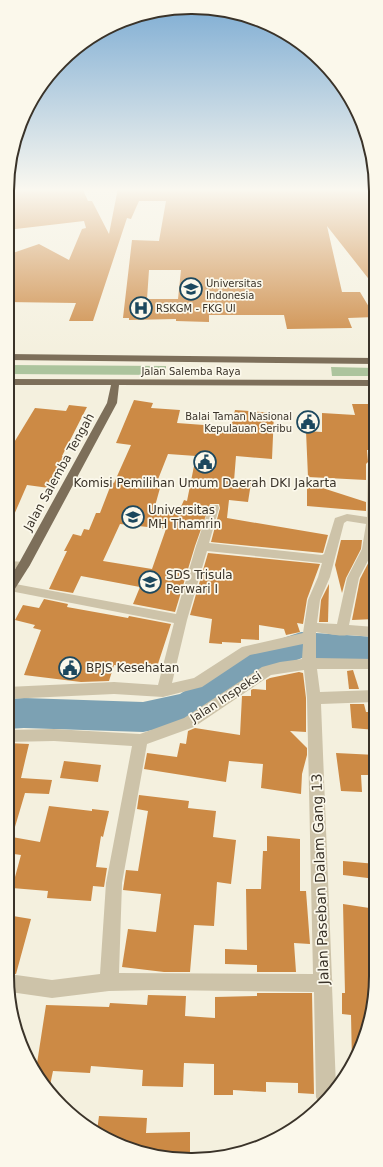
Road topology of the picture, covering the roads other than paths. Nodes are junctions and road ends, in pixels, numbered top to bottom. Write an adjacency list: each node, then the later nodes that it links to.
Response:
1 (14, 357): 2 (main road, Jalan Salemba Raya)
2 (369, 361)
3 (14, 382): 4 (main road, Jalan Salemba Raya)
4 (115, 382): 5 (main road, Jalan Salemba Raya); 12 (main road, Jalan Salemba Tengah)
5 (369, 383)
6 (214, 508): 9 (street)
7 (369, 521): 10 (street, Jalan Paseban Dalam Gang 13)
8 (369, 541): 16 (street)
9 (202, 546): 10 (street); 15 (street)
10 (329, 556): 18 (street, Jalan Paseban Dalam Gang 13)
11 (14, 564): 12 (street)
12 (24, 565): 13 (main road, Jalan Salemba Tengah)
13 (14, 582)
14 (14, 591): 15 (street)
15 (181, 620): 21 (street)
16 (343, 630): 17 (street); 18 (street)
17 (369, 632)
18 (310, 635): 19 (street, Jalan Paseban Dalam Gang 13); 21 (street)
19 (309, 662): 20 (street, Jalan Inspeksi); 24 (street, Jalan Paseban Dalam Gang 13); 26 (street, Jalan Inspeksi)
20 (369, 664)
21 (163, 691): 22 (street)
22 (14, 693)
23 (369, 696): 24 (street)
24 (314, 698): 28 (street, Jalan Paseban Dalam Gang 13)
25 (14, 736): 26 (street, Jalan Inspeksi)
26 (140, 740): 27 (street)
27 (110, 982): 28 (street); 29 (street)
28 (324, 983): 30 (street, Jalan Paseban Dalam Gang 13)
29 (14, 984)
30 (326, 1092)

